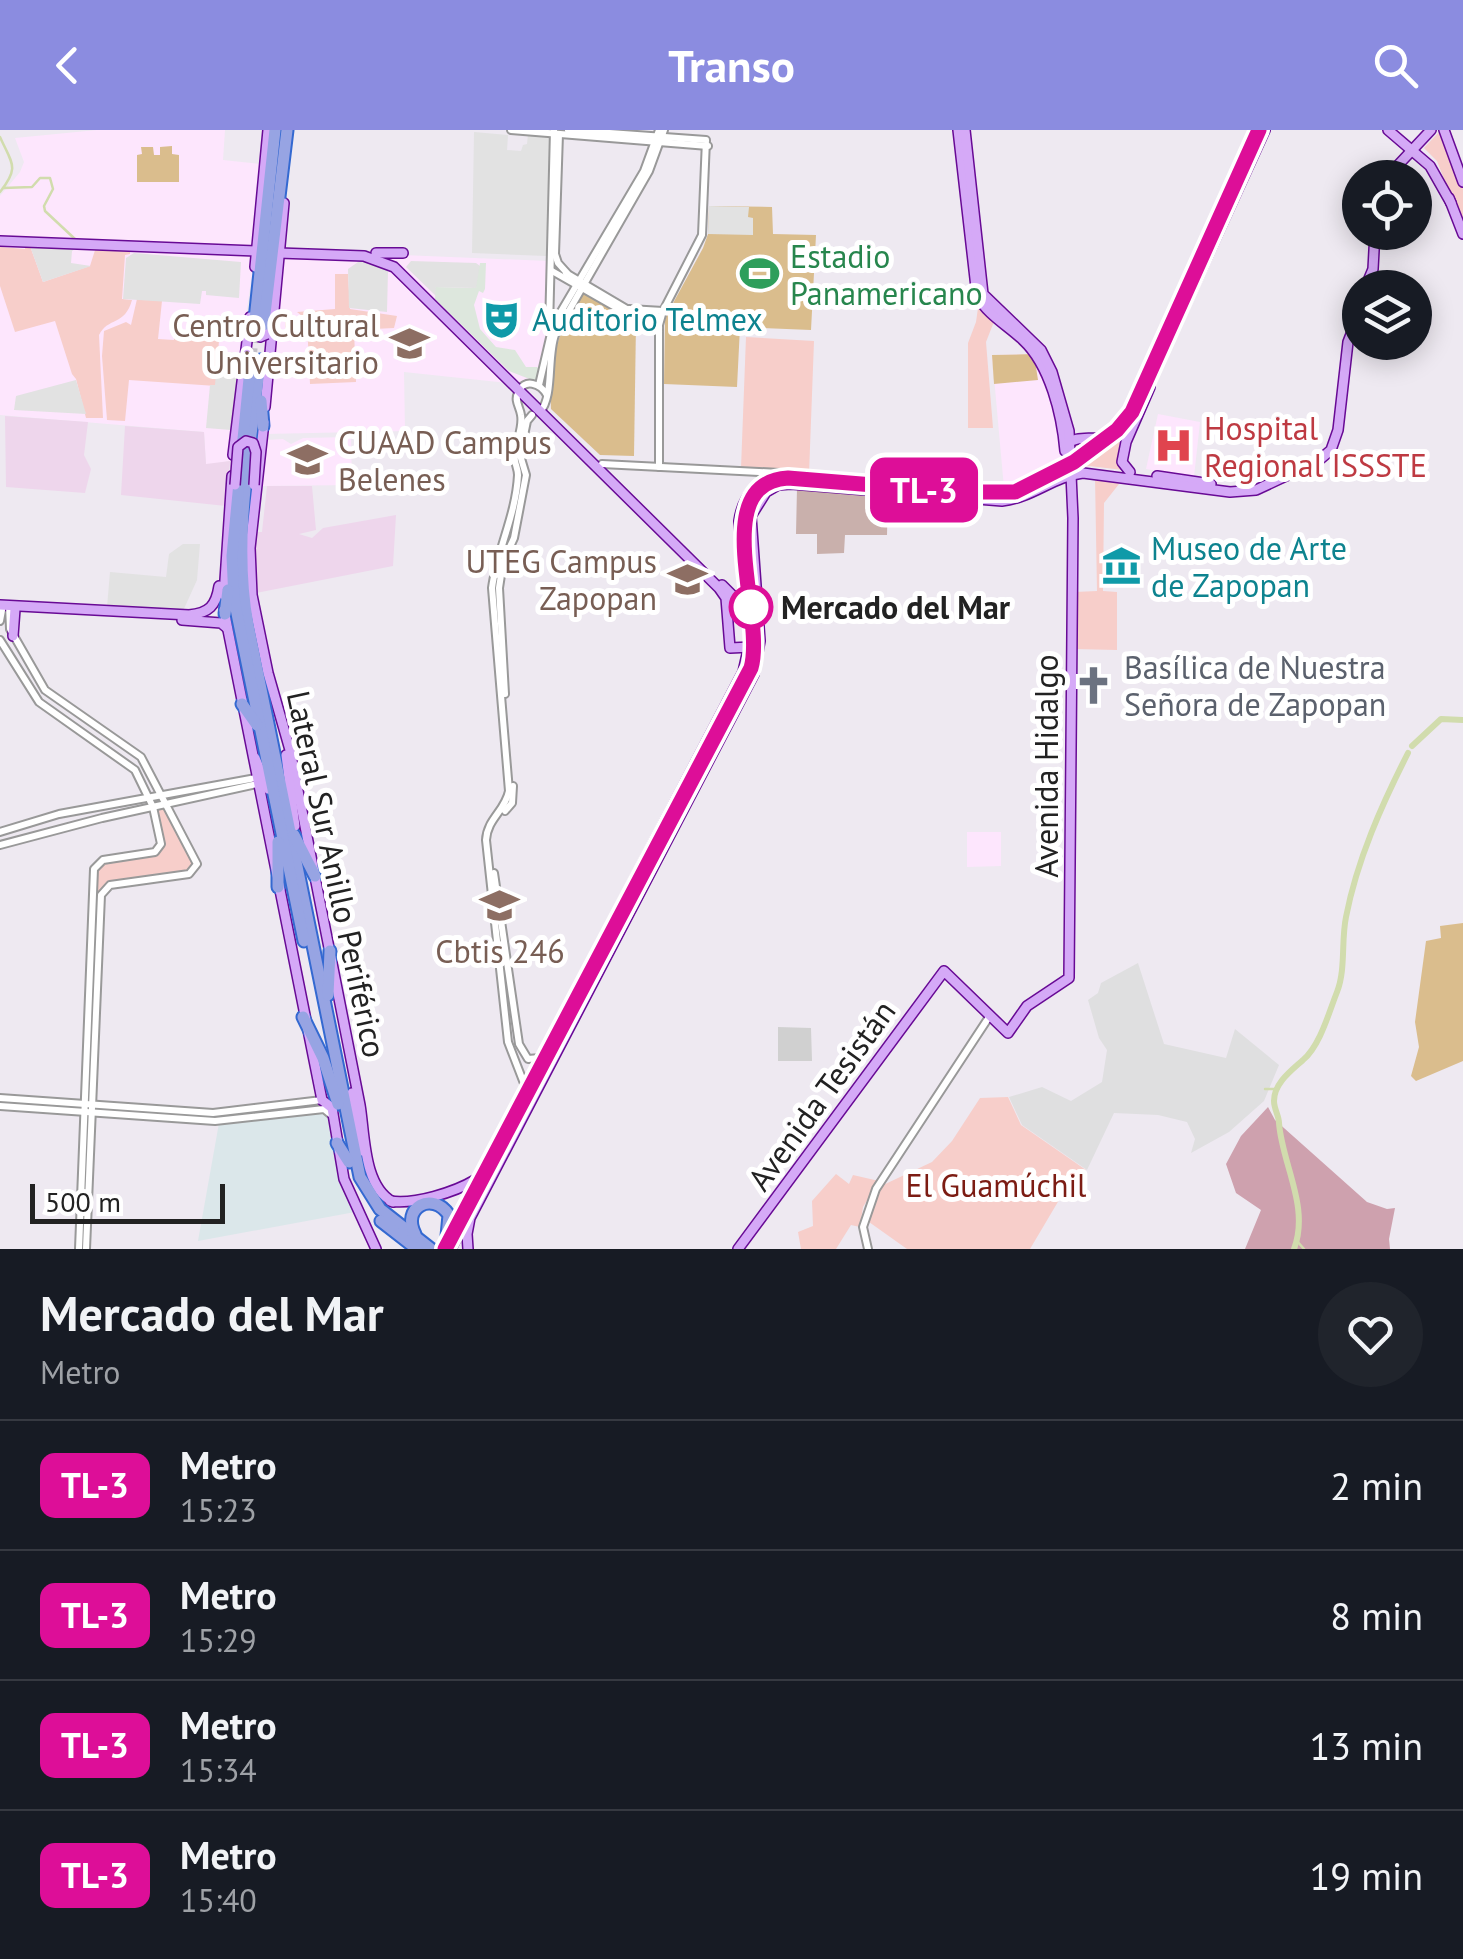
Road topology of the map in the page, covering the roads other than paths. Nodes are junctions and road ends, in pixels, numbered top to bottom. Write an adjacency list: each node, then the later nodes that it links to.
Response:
1 (270, 130): 15 (main road); 25 (highway)
2 (512, 130): 9 (street)
3 (568, 130): 11 (street)
4 (962, 130): 46 (main road, Avenida Hidalgo)
5 (1261, 130): 38 (main road)
6 (1391, 130): 12 (main road)
7 (1437, 130): 12 (main road); 14 (main road)
8 (290, 131): 18 (main road); 30 (highway)
9 (526, 131): 10 (street)
10 (556, 132): 11 (street); 22 (street); 23 (street)
11 (660, 136): 24 (street); 28 (street)
12 (1411, 147): 13 (main road); 16 (main road)
13 (1399, 160)
14 (1463, 181)
15 (262, 203): 19 (main road); 25 (highway)
16 (1463, 234)
17 (0, 240): 19 (main road)
18 (280, 250): 20 (main road); 26 (main road); 29 (main road)
19 (256, 251): 30 (main road)
20 (376, 253): 21 (main road); 26 (main road)
21 (404, 253)
22 (551, 270): 23 (street); 24 (street); 32 (street)
23 (567, 273): 24 (street)
24 (580, 285): 27 (street); 31 (street); 32 (street); 39 (street)
25 (258, 295): 30 (highway)
26 (430, 298): 37 (main road)
27 (629, 309): 28 (street); 31 (street)
28 (663, 310): 31 (street)
29 (274, 317): 30 (main road); 43 (main road)
30 (257, 330): 44 (main road)
31 (659, 330): 49 (street)
32 (549, 336): 36 (street)
33 (1342, 352): 51 (main road)
34 (255, 359): 43 (highway); 44 (highway); 59 (highway); 61 (highway)
35 (1346, 360): 56 (main road)
36 (539, 385): 37 (street); 39 (street)
37 (521, 388): 41 (street); 42 (main road)
38 (1144, 390): 45 (main road); 47 (main road)
39 (547, 395): 42 (street)
40 (271, 400): 43 (main road)
41 (520, 409): 42 (street); 60 (street)
42 (539, 412): 48 (main road); 60 (street)
43 (264, 419): 58 (main road)
44 (236, 432): 57 (main road)
45 (1104, 437): 46 (main road); 47 (main road)
46 (1067, 443): 50 (main road, Avenida Hidalgo)
47 (1124, 446): 51 (main road)
48 (593, 462): 49 (street); 62 (main road); 70 (main road)
49 (659, 468): 52 (street)
50 (1069, 472): 51 (main road); 54 (main road); 55 (main road); 88 (main road, Avenida Hidalgo)
51 (1125, 472): 56 (main road)
52 (768, 476): 54 (main road); 62 (main road)
53 (1145, 478): 56 (main road)
54 (860, 482): 55 (main road); 62 (main road)
55 (824, 486): 62 (main road)
56 (1216, 490)
57 (226, 534): 58 (main road, bridge); 59 (main road)
58 (251, 542): 61 (highway); 71 (main road, Lateral Sur Anillo Periférico)
59 (228, 556): 64 (main road); 66 (highway); 74 (highway)
60 (499, 562): 86 (street)
61 (241, 582): 67 (highway)
62 (752, 598): 70 (main road)
63 (5, 607): 64 (main road); 65 (street); 68 (main road)
64 (110, 612): 66 (main road)
65 (0, 621)
66 (226, 621): 72 (main road)
67 (248, 625): 71 (highway); 81 (highway)
68 (14, 636): 77 (street)
69 (0, 640): 78 (street)
70 (755, 648): 90 (main road); 90 (main road)
71 (269, 677): 73 (main road, Lateral Sur Anillo Periférico)
72 (242, 704): 74 (highway); 75 (main road)
73 (283, 723): 81 (main road); 84 (main road, Lateral Sur Anillo Periférico)
74 (260, 730): 81 (highway)
75 (248, 741): 76 (main road); 81 (main road)
76 (256, 781): 77 (street); 79 (street); 85 (main road)
77 (162, 794): 78 (street); 79 (street)
78 (149, 798): 80 (street); 82 (street)
79 (166, 804): 80 (street); 96 (street)
80 (153, 807): 83 (street); 96 (street)
81 (284, 823): 84 (highway); 85 (highway); 91 (highway); 94 (highway)
82 (0, 832)
83 (0, 845)
84 (315, 876): 87 (main road, Lateral Sur Anillo Periférico)
85 (278, 887): 89 (main road)
86 (500, 943): 90 (street); 90 (street)
87 (330, 950): 91 (highway); 101 (main road, Lateral Sur Anillo Periférico)
88 (989, 1016): 106 (main road, Avenida Tesistán); 112 (street)
89 (304, 1017): 93 (main road); 94 (highway)
90 (536, 1073): 100 (main road); 102 (main road); 103 (main road)
91 (340, 1083): 105 (highway)
92 (0, 1098): 96 (street)
93 (322, 1100): 97 (street); 98 (main road)
94 (338, 1104): 99 (highway)
95 (0, 1106): 96 (street)
96 (88, 1108): 97 (street); 107 (street)
97 (302, 1108): 98 (street)
98 (336, 1136): 99 (highway); 108 (main road)
99 (349, 1162): 105 (highway)
100 (478, 1178): 101 (main road); 102 (main road)
101 (460, 1188): 102 (main road)
102 (475, 1194): 104 (main road)
103 (470, 1218): 104 (main road); 111 (main road)
104 (452, 1239): 105 (highway); 110 (main road)
105 (421, 1247): 109 (highway)
106 (741, 1248)
107 (83, 1249)
108 (377, 1249)
109 (400, 1249)
110 (440, 1249)
111 (468, 1249)
112 (868, 1249)

